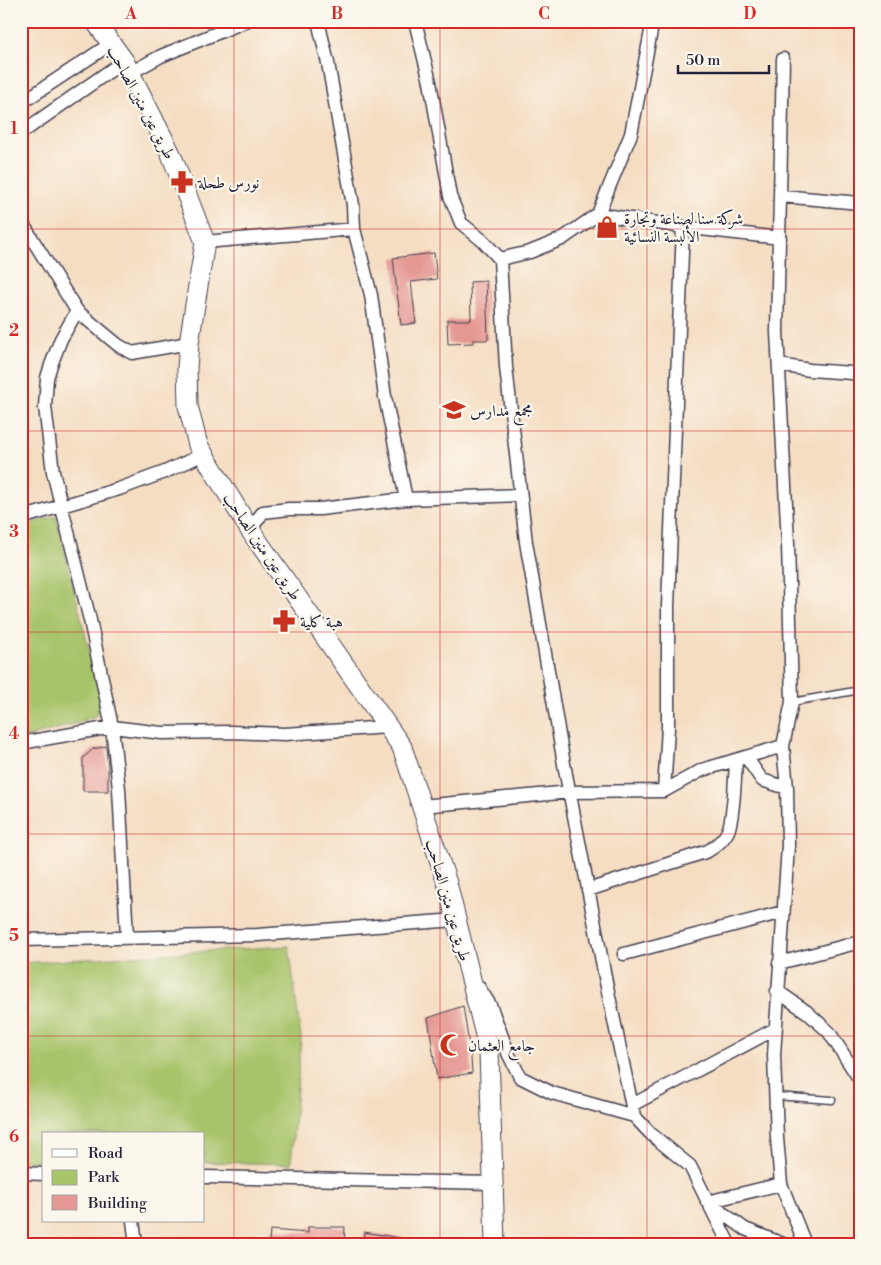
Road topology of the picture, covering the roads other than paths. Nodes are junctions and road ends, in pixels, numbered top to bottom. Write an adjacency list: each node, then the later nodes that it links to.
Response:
1 (95, 21): 6 (main road, طريق عين منين الصاحب)
2 (246, 21): 8 (street)
3 (318, 21): 16 (street)
4 (415, 21): 19 (street)
5 (653, 21): 13 (street)
6 (112, 43): 8 (main road, طريق عين منين الصاحب); 9 (street)
7 (783, 59): 11 (street)
8 (127, 67): 10 (street); 18 (main road, طريق عين منين الصاحب)
9 (21, 103)
10 (21, 133)
11 (781, 196): 12 (street); 17 (street)
12 (860, 203)
13 (598, 214): 15 (street); 19 (street)
14 (21, 221): 20 (street)
15 (683, 227): 17 (street); 38 (street)
16 (354, 229): 18 (street); 26 (street)
17 (780, 238): 22 (street)
18 (205, 242): 21 (main road, طريق عين منين الصاحب)
19 (500, 259): 25 (street)
20 (76, 310): 21 (street); 27 (street)
21 (189, 343): 24 (main road, طريق عين منين الصاحب)
22 (779, 365): 23 (street); 31 (street)
23 (860, 376)
24 (204, 454): 27 (street); 29 (main road, طريق عين منين الصاحب)
25 (520, 496): 26 (street); 39 (street)
26 (406, 499): 29 (street)
27 (60, 506): 28 (street); 32 (street)
28 (21, 518)
29 (250, 530): 33 (main road, طريق عين منين الصاحب)
30 (860, 690): 31 (lane)
31 (792, 702): 35 (street)
32 (112, 727): 33 (street); 34 (street); 44 (street)
33 (388, 727): 40 (main road, طريق عين منين الصاحب)
34 (21, 743)
35 (783, 746): 36 (street); 37 (street)
36 (741, 758): 37 (street); 38 (street); 41 (street)
37 (787, 788): 42 (street)
38 (664, 791): 39 (street)
39 (570, 792): 40 (street); 41 (street)
40 (422, 806): 43 (main road, طريق عين منين الصاحب)
41 (588, 890): 55 (street)
42 (783, 912): 47 (street); 48 (street)
43 (456, 920): 44 (street); 49 (main road, طريق عين منين الصاحب)
44 (127, 937): 45 (street)
45 (21, 940)
46 (860, 942): 48 (street)
47 (624, 954)
48 (779, 963): 50 (street)
49 (470, 973): 55 (street); 59 (main road, طريق عين منين الصاحب)
50 (777, 991): 51 (street); 52 (street)
51 (775, 1029): 53 (street); 55 (street)
52 (860, 1080)
53 (776, 1096): 54 (lane); 60 (street)
54 (832, 1100)
55 (633, 1111): 61 (street)
56 (21, 1173): 57 (street)
57 (42, 1174)
58 (205, 1177): 59 (street)
59 (494, 1183): 64 (main road, طريق عين منين الصاحب)
60 (781, 1184): 61 (street); 67 (street)
61 (707, 1202): 65 (street); 66 (street)
62 (132, 1222): 63 (street)
63 (136, 1244)
64 (495, 1244)
65 (729, 1244)
66 (782, 1244)
67 (805, 1244)

